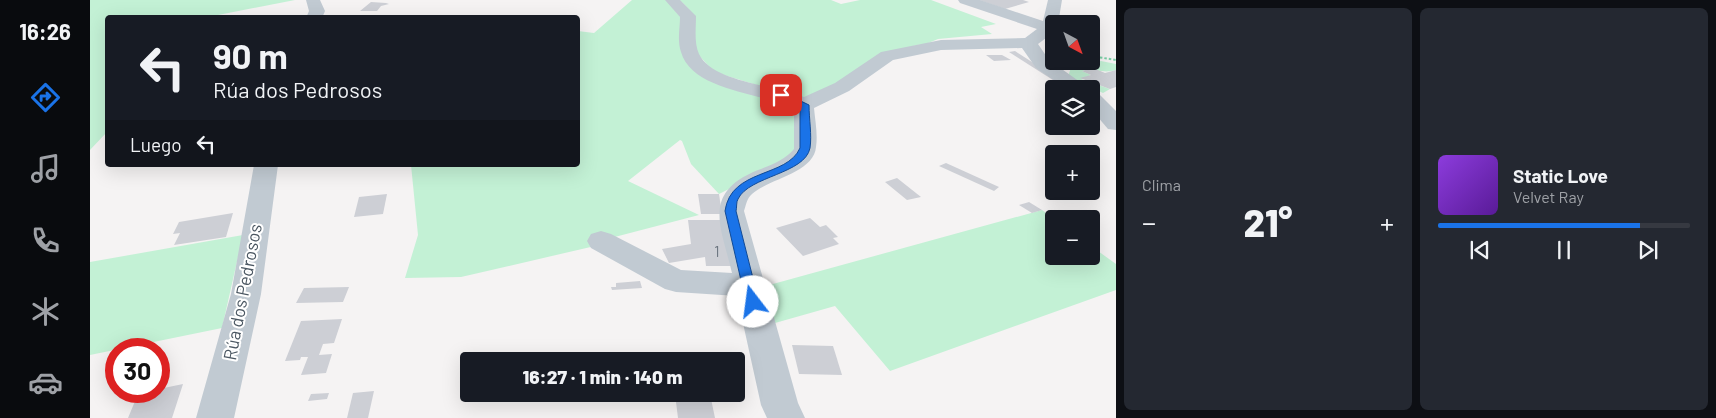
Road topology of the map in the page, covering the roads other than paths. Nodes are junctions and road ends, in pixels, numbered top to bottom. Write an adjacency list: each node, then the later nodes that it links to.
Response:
1 (313, 0): 5 (street)
2 (672, 0): 11 (street)
3 (965, 0): 7 (street)
4 (1055, 0): 6 (street)
5 (315, 15)
6 (1052, 15)
7 (1045, 27)
8 (1045, 31): 9 (street)
9 (1030, 43): 10 (street); 11 (street)
10 (1067, 80)
11 (804, 105): 16 (street)
12 (1100, 107): 13 (street)
13 (1116, 124)
14 (266, 167): 17 (street, Rúa dos Pedrosos)
15 (601, 241): 16 (street)
16 (748, 285): 18 (street)
17 (215, 418)
18 (786, 418)

